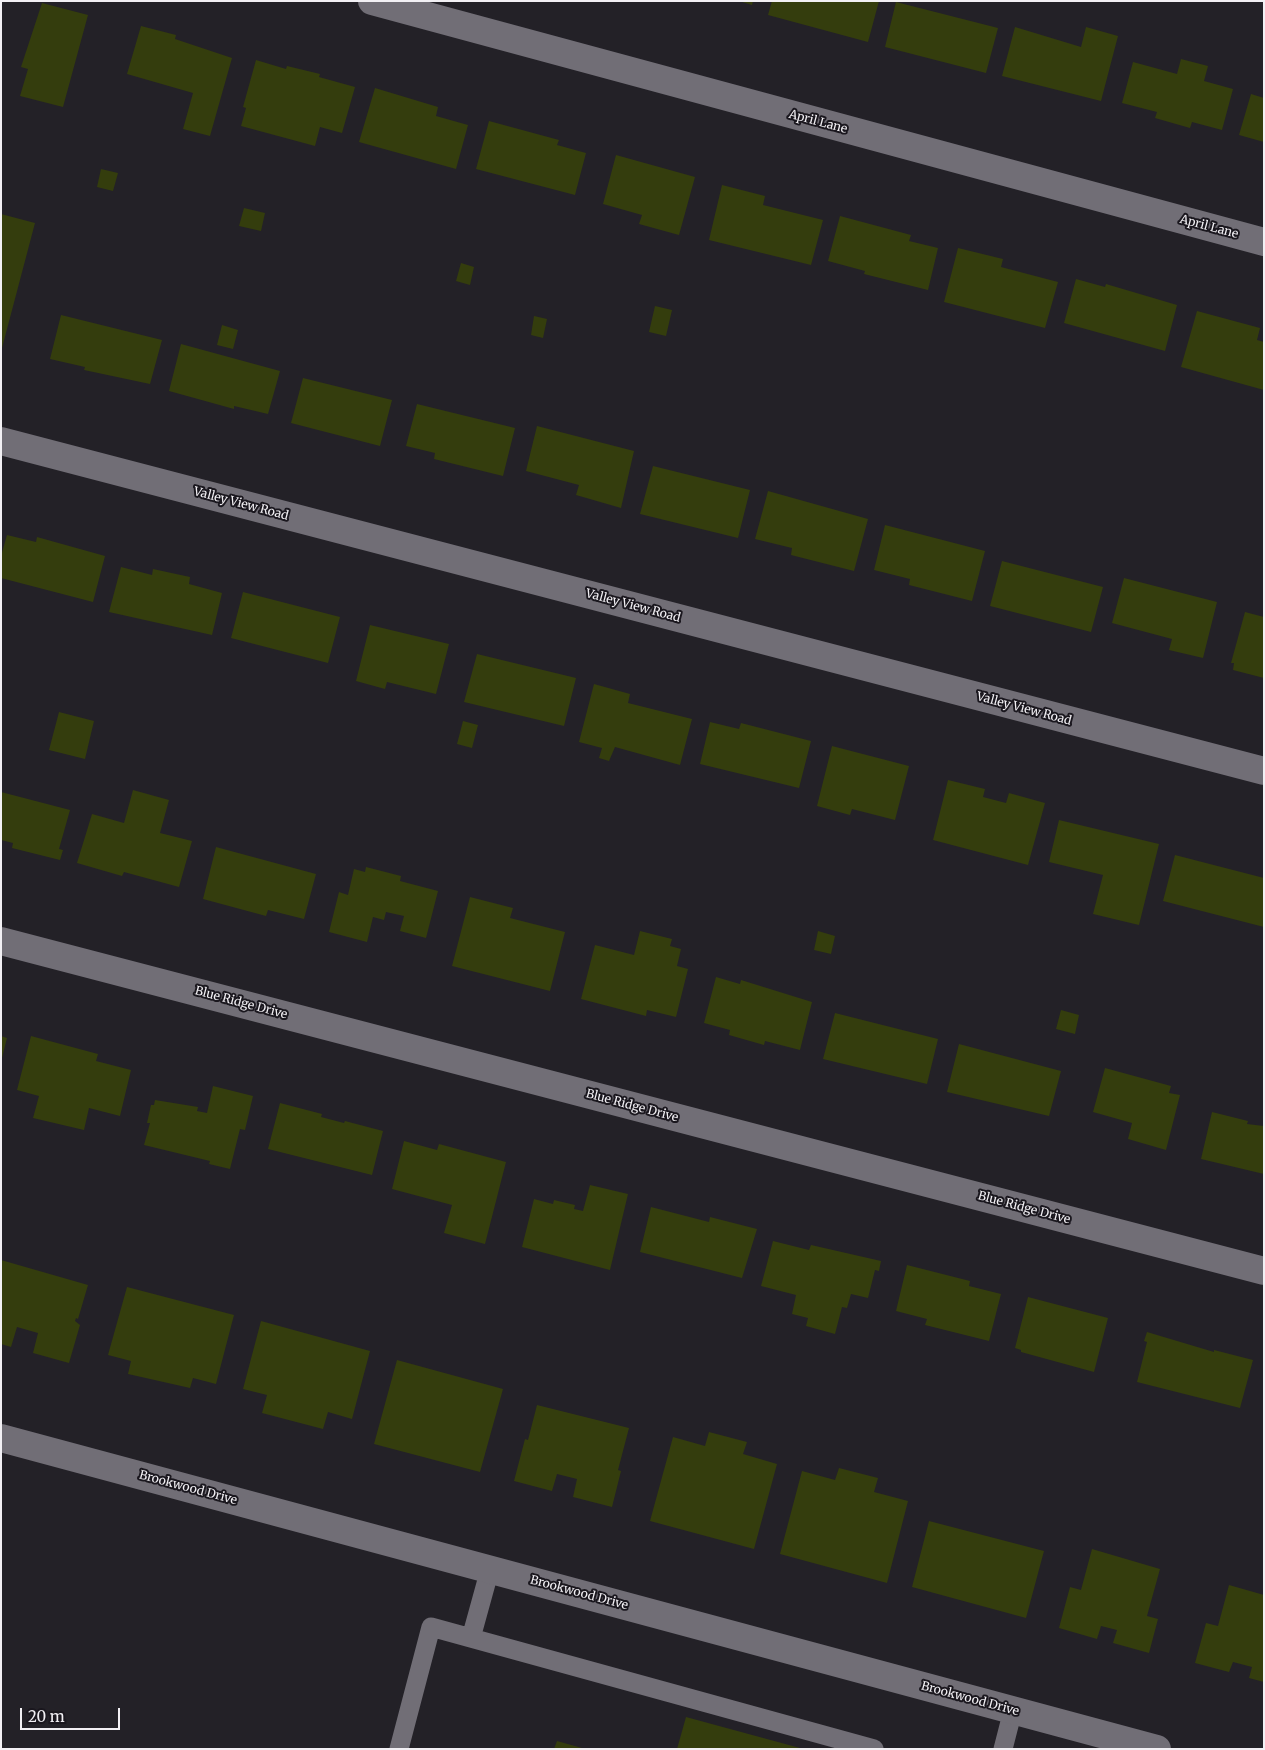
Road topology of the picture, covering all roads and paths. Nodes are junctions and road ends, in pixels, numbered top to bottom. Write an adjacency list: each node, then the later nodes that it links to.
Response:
1 (372, 1): 2 (street, April Lane)
2 (1264, 242)
3 (1, 441): 4 (street, Valley View Road)
4 (1264, 771)
5 (1, 941): 6 (street, Blue Ridge Drive)
6 (1264, 1271)
7 (1, 1438): 8 (street, Brookwood Drive)
8 (490, 1569): 9 (lane); 10 (street, Brookwood Drive)
9 (471, 1638): 11 (lane); 12 (lane)
10 (1013, 1710): 13 (lane); 14 (street, Brookwood Drive)
11 (399, 1749)
12 (874, 1749)
13 (1003, 1749)
14 (1157, 1749)

